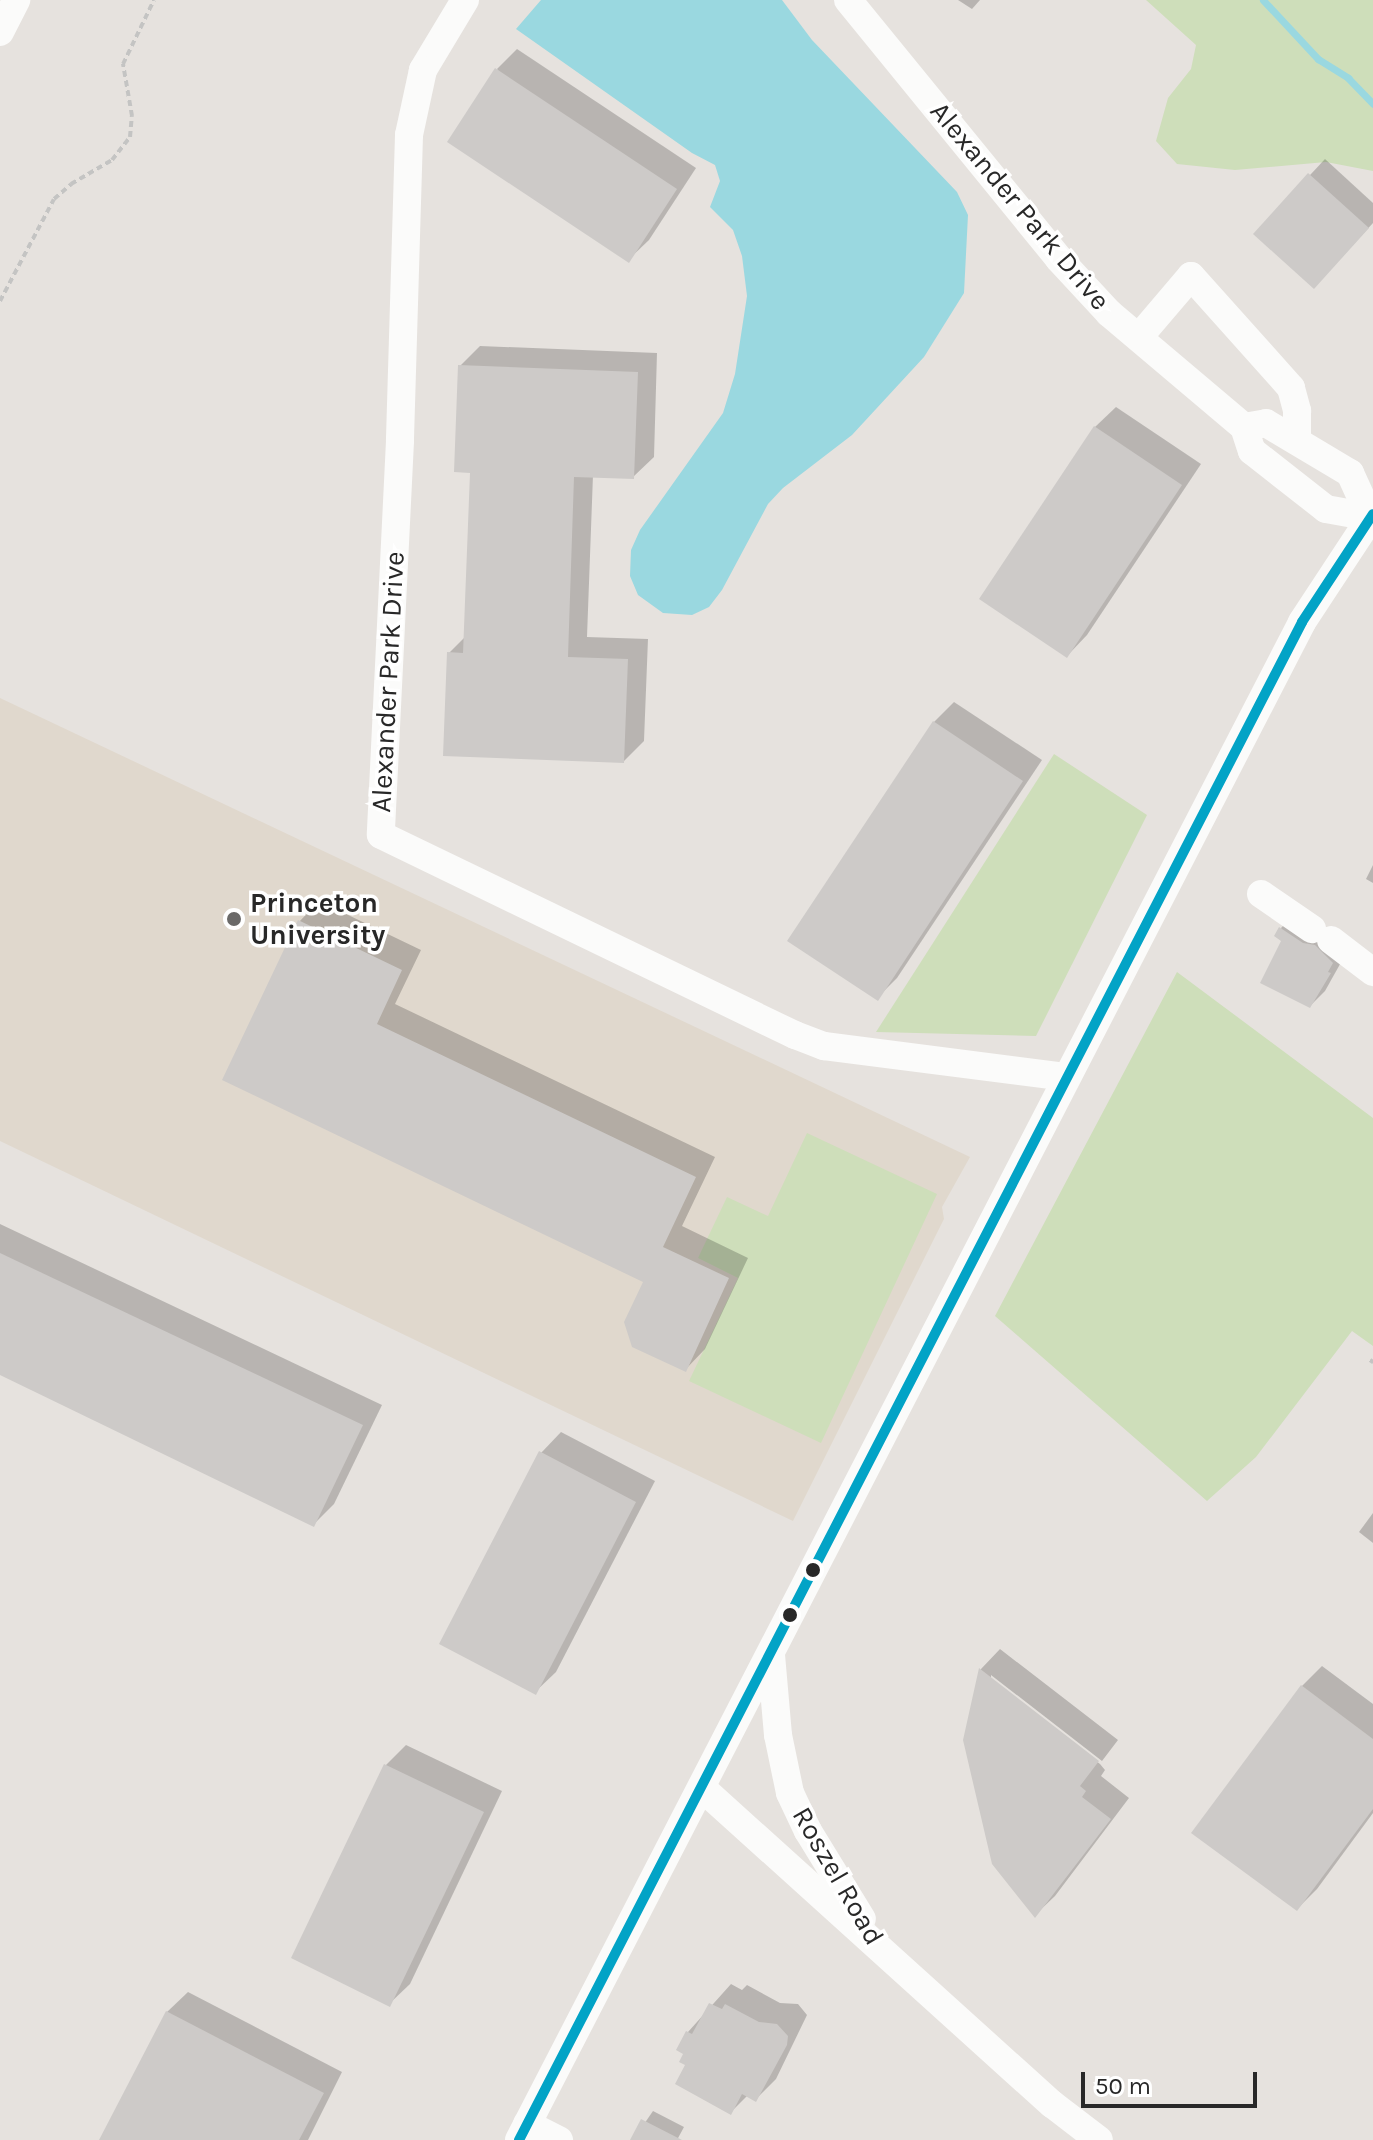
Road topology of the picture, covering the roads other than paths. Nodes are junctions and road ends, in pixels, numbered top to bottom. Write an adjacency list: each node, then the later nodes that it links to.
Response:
1 (16, 0): 4 (street)
2 (465, 0): 11 (street, Alexander Park Drive)
3 (848, 0): 5 (street, Alexander Park Drive)
4 (0, 32)
5 (1139, 337): 6 (street, Alexander Park Drive); 7 (street)
6 (1244, 427): 7 (street); 8 (street, Alexander Park Drive)
7 (1297, 440): 8 (street)
8 (1371, 516): 11 (street)
9 (1261, 894): 10 (street)
10 (1373, 972)
11 (1065, 1077): 12 (street)
12 (771, 1655): 13 (street); 14 (street, Roszel Road)
13 (702, 1788): 14 (street, Roszel Road); 15 (street)
14 (884, 1954): 17 (street, Roszel Road)
15 (523, 2132): 16 (street)
16 (559, 2140)
17 (1099, 2140)

